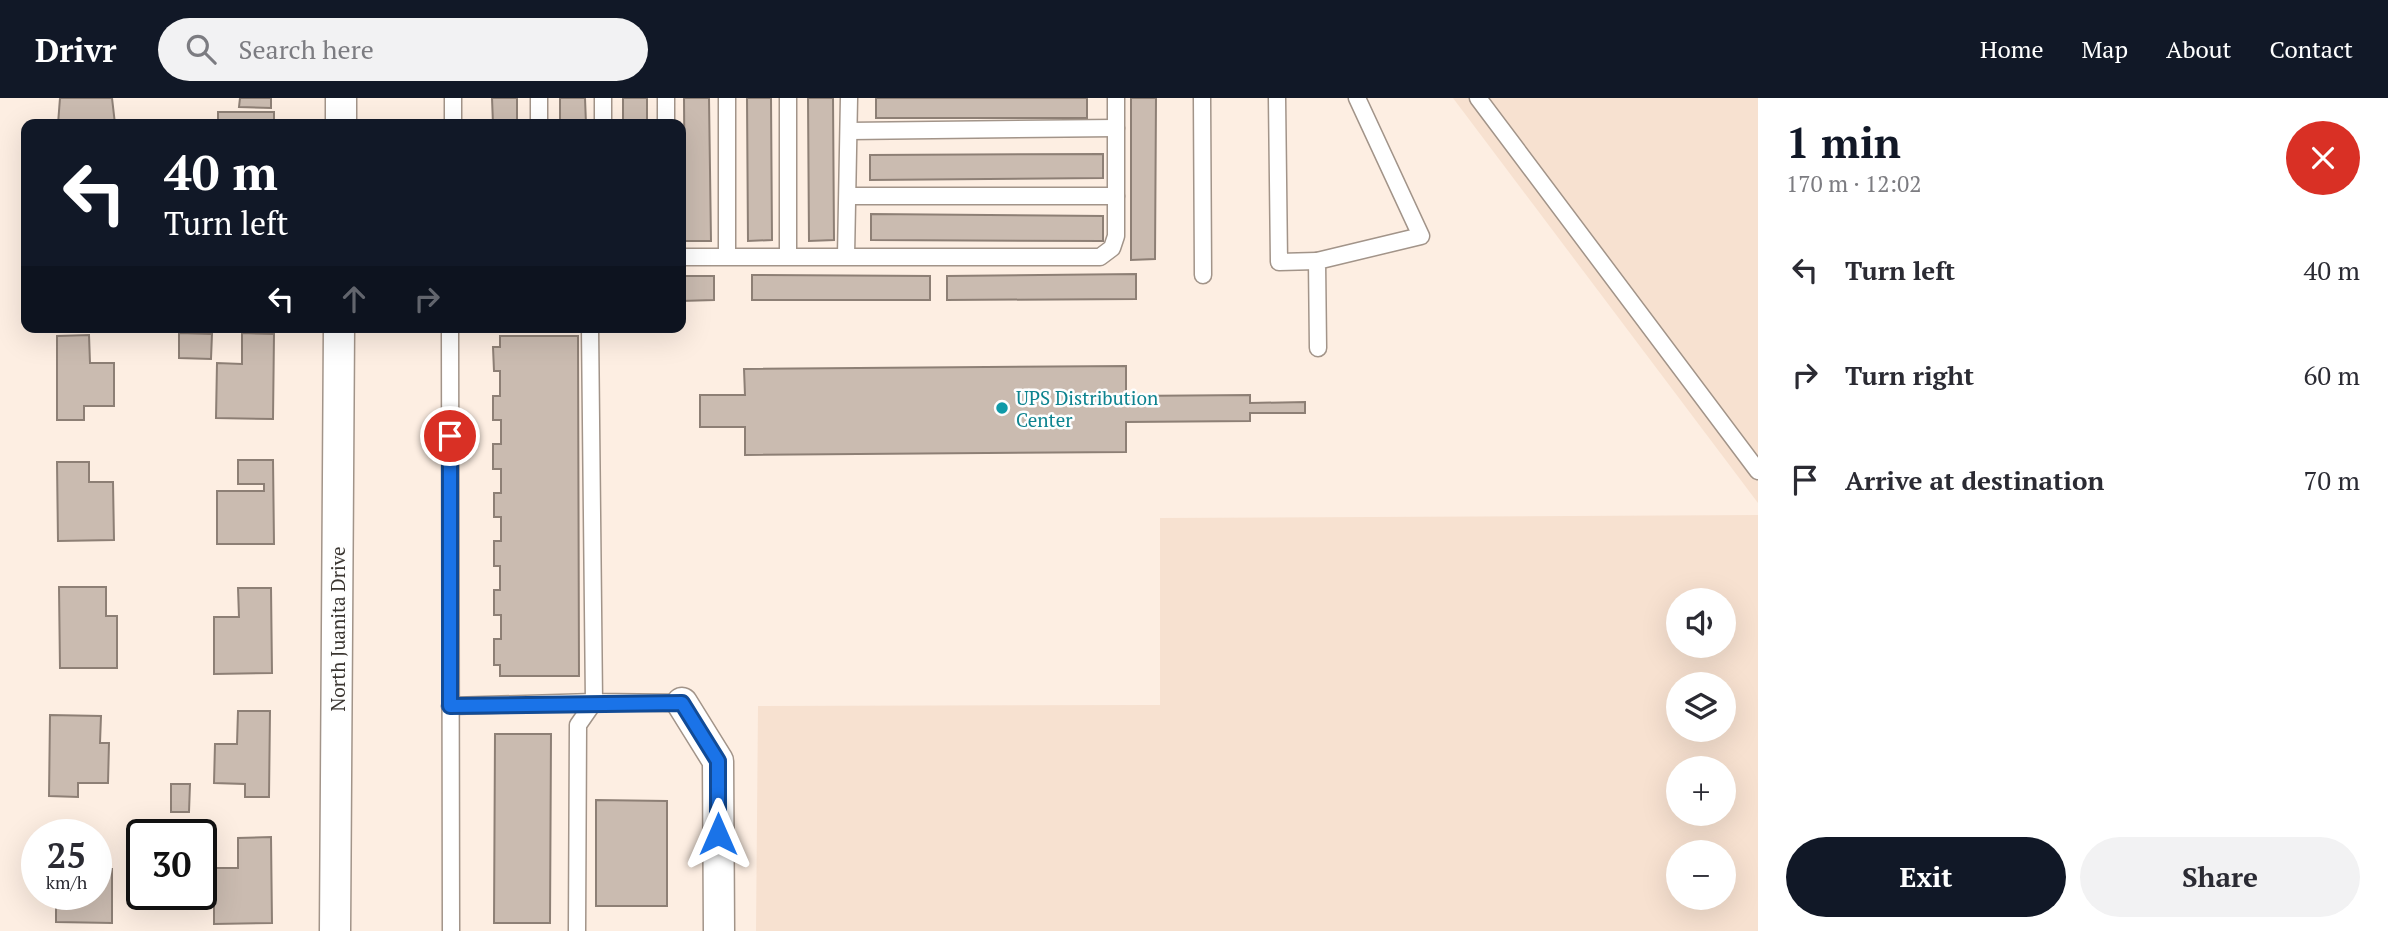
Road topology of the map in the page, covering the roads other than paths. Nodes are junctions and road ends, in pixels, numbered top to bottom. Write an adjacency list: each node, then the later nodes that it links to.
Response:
1 (341, 98): 14 (street)
2 (453, 98): 15 (lane)
3 (539, 98): 16 (lane)
4 (603, 98): 17 (lane)
5 (666, 98): 18 (lane)
6 (727, 98): 23 (lane)
7 (788, 98): 24 (lane)
8 (849, 98): 20 (lane)
9 (1116, 98): 19 (lane)
10 (1202, 98): 28 (lane)
11 (1276, 98): 27 (lane)
12 (1357, 98): 27 (lane)
13 (1478, 98): 33 (lane)
14 (341, 119)
15 (453, 119)
16 (539, 119)
17 (603, 119)
18 (666, 119)
19 (1116, 128): 20 (lane); 22 (lane)
20 (849, 131): 21 (lane)
21 (848, 195): 22 (lane); 25 (lane)
22 (1116, 195): 25 (lane)
23 (727, 256): 24 (lane); 26 (lane)
24 (788, 256): 25 (lane)
25 (846, 256)
26 (686, 257)
27 (1317, 261): 32 (lane)
28 (1203, 275)
29 (339, 333): 37 (street, North Juanita Drive)
30 (450, 333): 36 (lane)
31 (590, 333): 34 (lane)
32 (1318, 348)
33 (1758, 471)
34 (594, 702): 35 (lane); 36 (lane); 39 (lane)
35 (682, 703): 40 (street)
36 (450, 706): 38 (lane)
37 (335, 931)
38 (451, 931)
39 (577, 931)
40 (719, 931)

